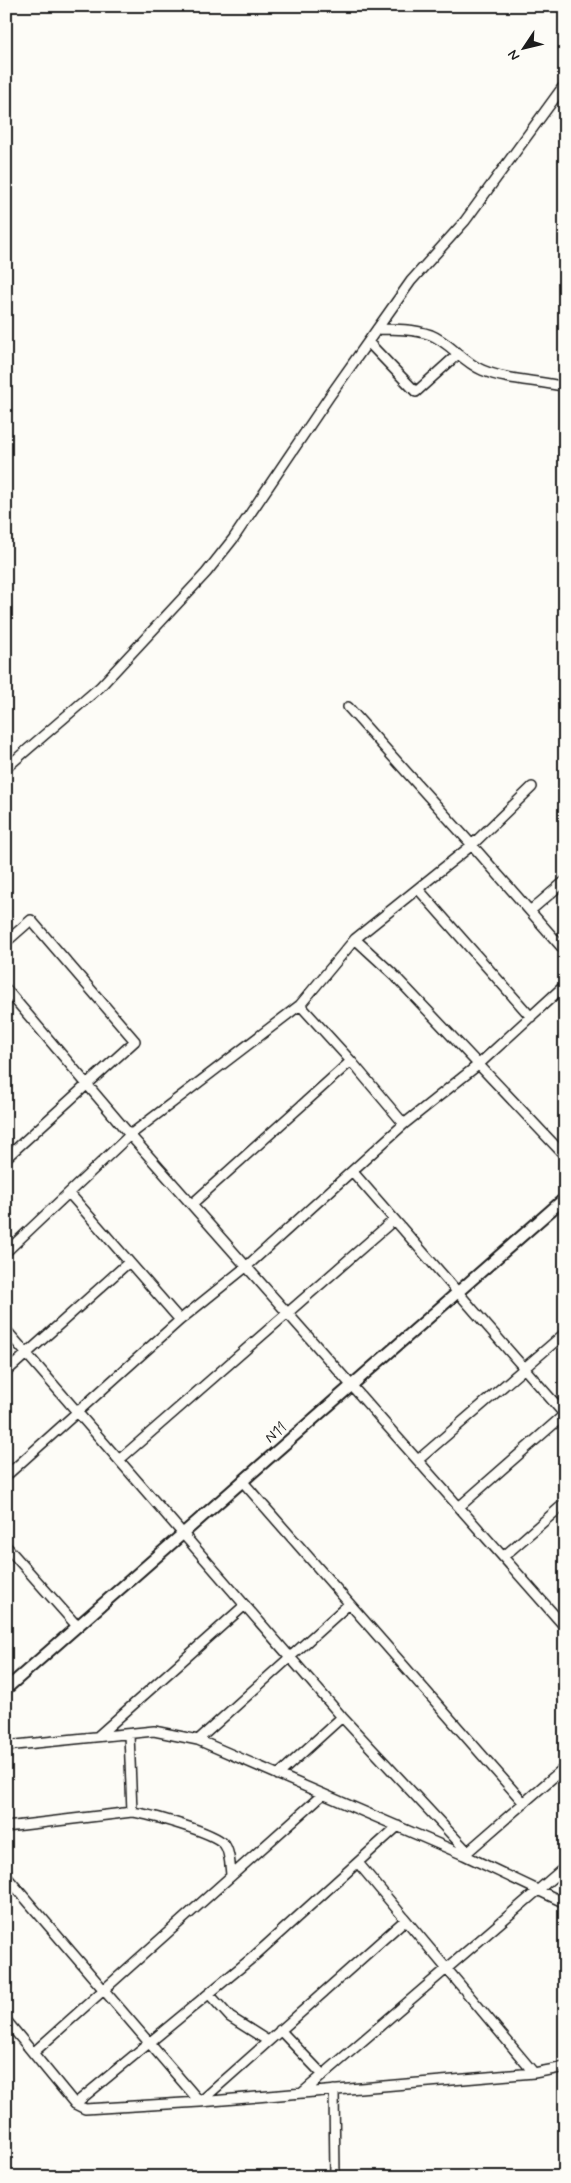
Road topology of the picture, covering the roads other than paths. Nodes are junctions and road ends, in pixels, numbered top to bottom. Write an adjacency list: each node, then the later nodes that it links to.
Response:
1 (565, 84): 2 (street)
2 (377, 329): 3 (street); 4 (street)
3 (368, 342): 4 (street); 7 (street)
4 (458, 354): 5 (street)
5 (565, 387)
6 (348, 707): 9 (street)
7 (6, 768)
8 (532, 788): 9 (street)
9 (472, 845): 11 (street); 12 (street)
10 (565, 881): 12 (street)
11 (418, 890): 13 (street); 19 (street)
12 (530, 911): 15 (street)
13 (355, 940): 18 (street); 21 (street)
14 (6, 942): 22 (street)
15 (565, 951)
16 (565, 985): 19 (street)
17 (6, 989): 22 (street)
18 (300, 1005): 20 (street); 24 (street)
19 (530, 1016): 21 (street)
20 (351, 1061): 23 (street); 30 (street)
21 (478, 1065): 23 (street); 25 (street)
22 (87, 1085): 24 (street); 26 (street)
23 (404, 1124): 27 (street)
24 (130, 1135): 28 (street); 30 (street)
25 (565, 1156)
26 (6, 1158)
27 (352, 1171): 31 (street); 35 (street)
28 (70, 1194): 33 (street); 34 (street)
29 (565, 1198): 36 (main road, N11)
30 (192, 1204): 35 (street)
31 (394, 1220): 36 (street); 37 (street)
32 (6, 1239): 33 (street)
33 (10, 1249)
34 (129, 1262): 38 (street); 41 (street)
35 (247, 1266): 37 (street); 38 (street)
36 (458, 1294): 42 (street); 44 (main road, N11)
37 (287, 1312): 44 (street); 47 (street)
38 (180, 1320): 45 (street)
39 (6, 1330): 41 (street)
40 (565, 1333): 42 (street)
41 (27, 1355): 43 (street); 45 (street)
42 (524, 1368): 46 (street); 48 (street)
43 (6, 1372)
44 (353, 1386): 48 (street); 50 (main road, N11)
45 (78, 1412): 47 (street); 49 (street)
46 (565, 1414): 52 (street)
47 (119, 1460): 53 (street)
48 (418, 1460): 52 (street)
49 (6, 1476)
50 (243, 1482): 53 (main road, N11); 56 (street)
51 (564, 1506): 55 (street)
52 (459, 1507): 55 (street)
53 (184, 1534): 57 (street); 58 (main road, N11)
54 (6, 1546): 58 (street)
55 (503, 1557): 59 (street)
56 (349, 1604): 60 (street); 70 (street)
57 (245, 1606): 60 (street); 64 (street)
58 (77, 1626): 61 (main road, N11)
59 (565, 1627)
60 (290, 1658): 62 (street); 65 (street)
61 (6, 1689)
62 (342, 1717): 68 (street); 74 (street)
63 (129, 1734): 64 (street); 65 (street); 71 (street)
64 (98, 1736): 66 (street)
65 (198, 1740): 68 (street)
66 (6, 1746)
67 (565, 1767): 70 (street)
68 (278, 1774): 69 (street)
69 (323, 1794): 72 (street); 77 (street)
70 (524, 1803): 74 (street)
71 (132, 1812): 73 (street); 77 (street)
72 (398, 1826): 74 (street); 75 (street)
73 (6, 1827)
74 (466, 1853): 79 (street)
75 (359, 1864): 81 (street); 84 (street)
76 (565, 1867): 79 (street)
77 (231, 1875): 83 (street)
78 (6, 1876): 83 (street)
79 (537, 1891): 80 (street); 82 (street)
80 (565, 1903)
81 (405, 1920): 82 (street); 86 (street)
82 (447, 1968): 91 (street); 92 (street)
83 (104, 1990): 88 (street); 89 (street)
84 (209, 1994): 87 (street); 88 (street)
85 (6, 2020): 89 (street)
86 (280, 2030): 87 (street); 92 (street)
87 (268, 2041): 95 (street)
88 (150, 2044): 95 (street); 96 (street)
89 (33, 2053): 96 (street)
90 (565, 2067): 91 (street)
91 (534, 2072): 93 (street)
92 (323, 2075): 94 (street)
93 (334, 2090): 94 (street); 97 (street)
94 (302, 2093): 95 (street)
95 (200, 2102): 96 (street)
96 (75, 2104)
97 (335, 2177)

